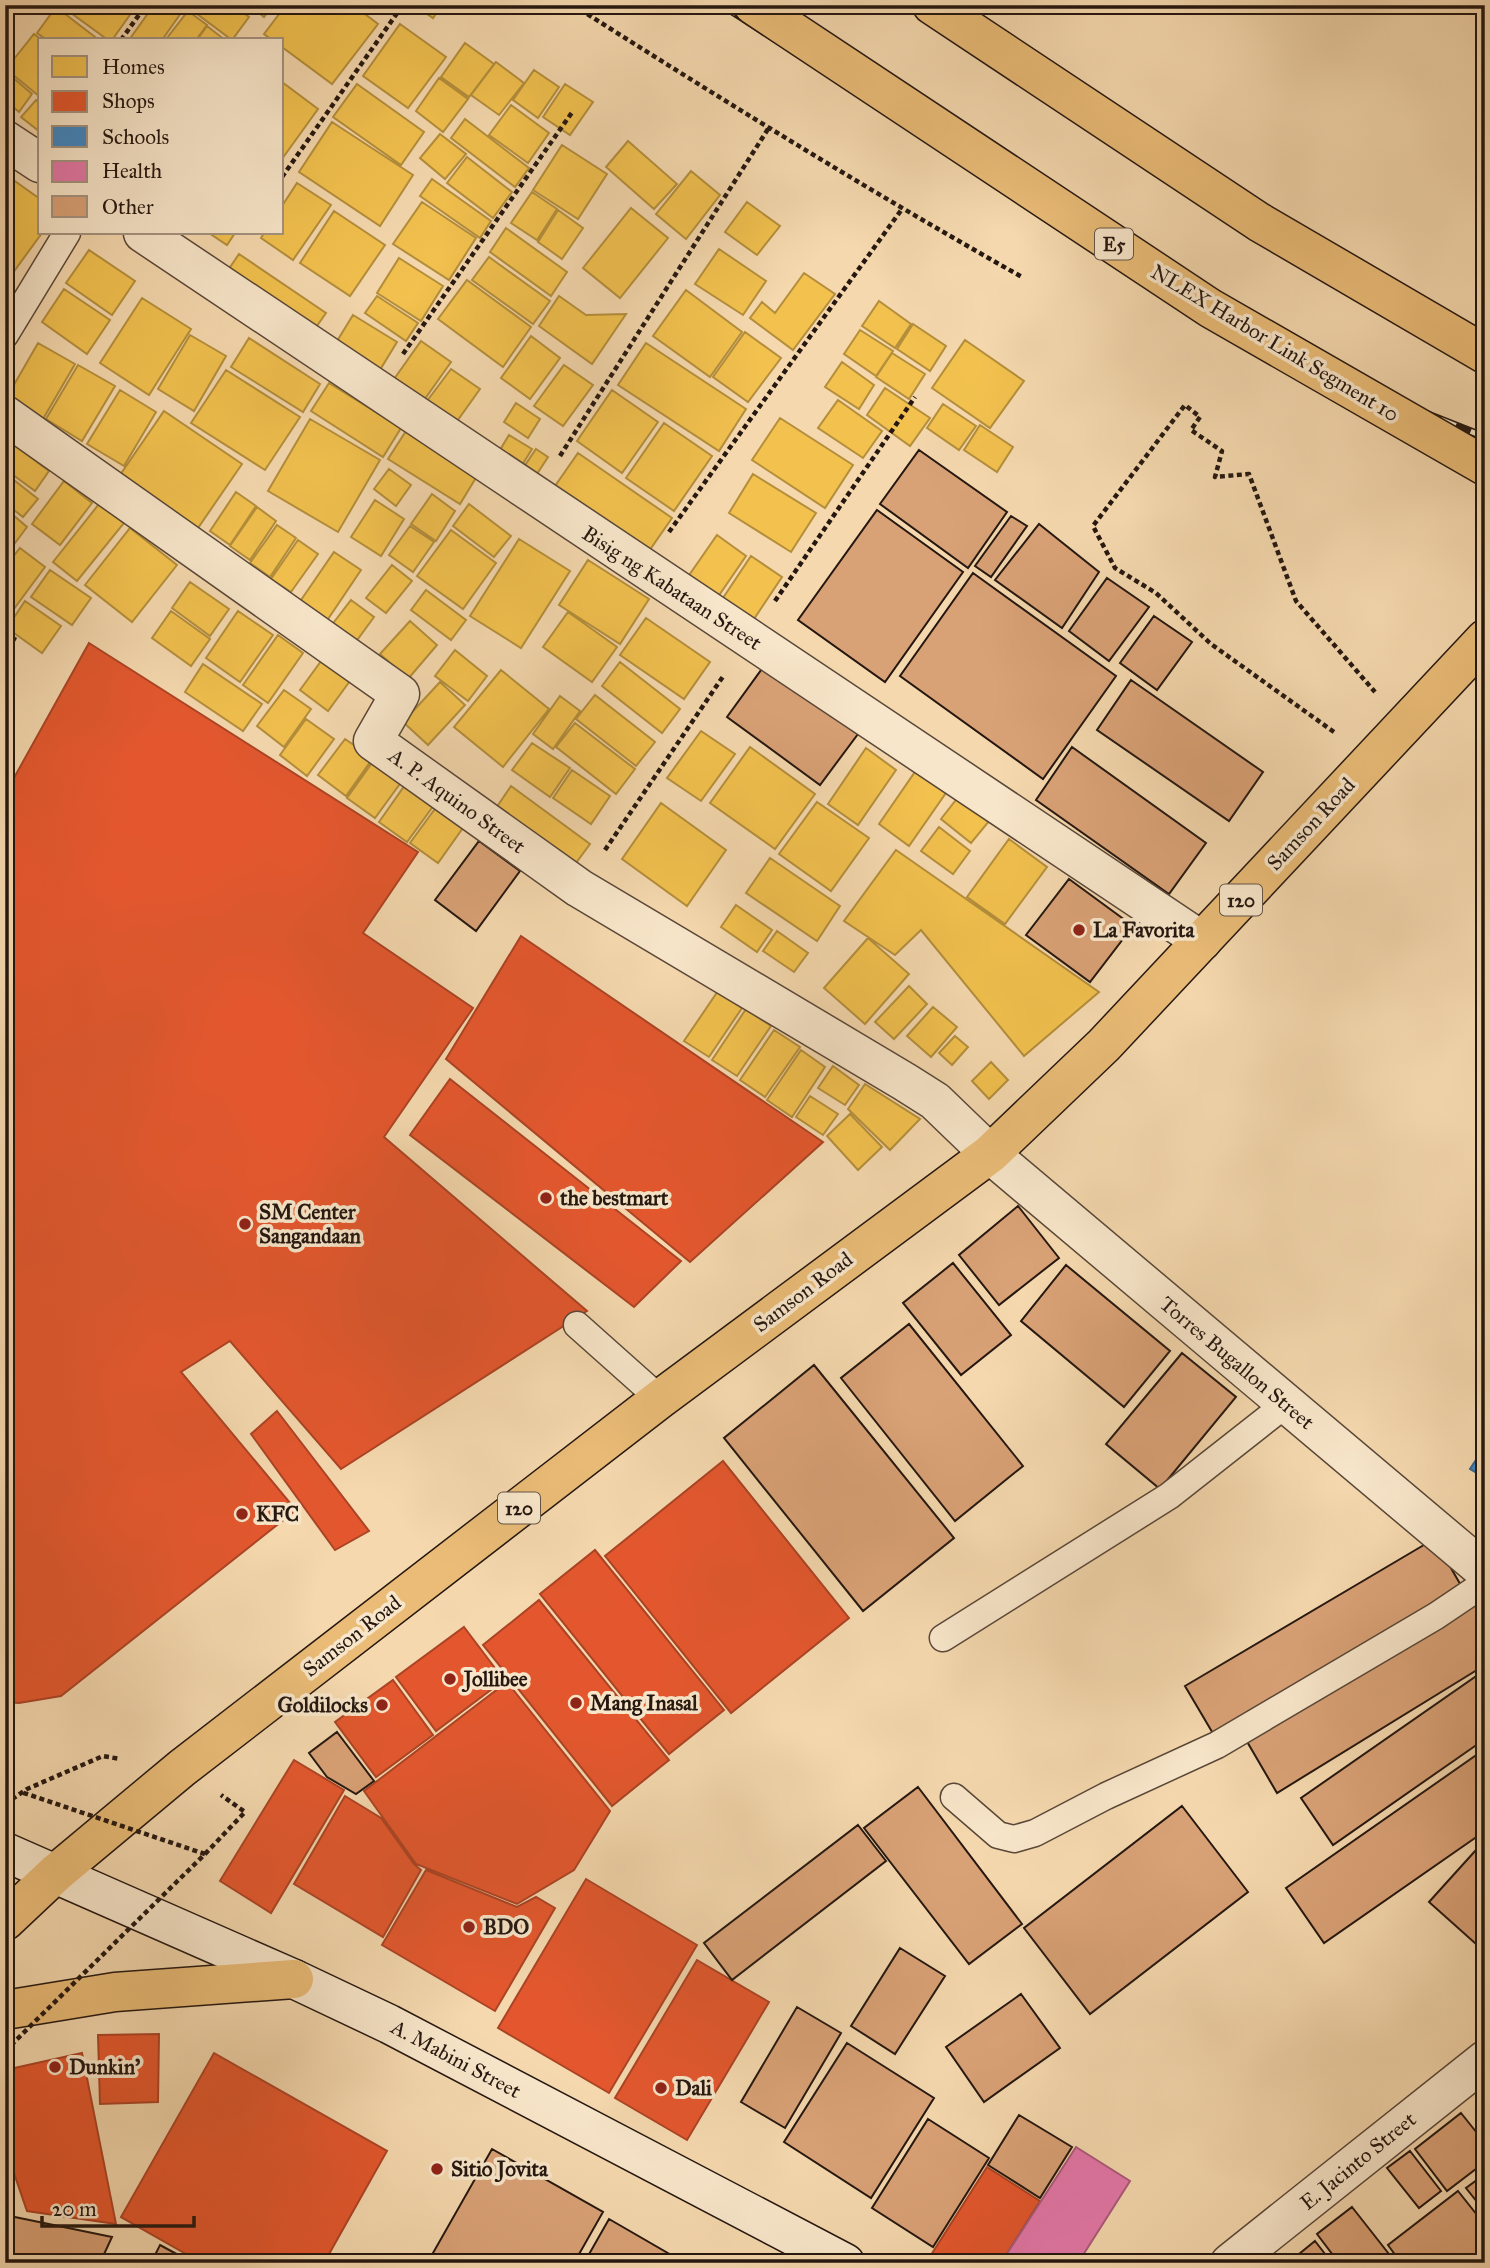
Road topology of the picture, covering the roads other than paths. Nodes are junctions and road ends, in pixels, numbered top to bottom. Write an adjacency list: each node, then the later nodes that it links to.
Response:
1 (753, 5): 10 (highway, NLEX Harbor Link Segment 10 / E5, bridge)
2 (932, 5): 8 (highway)
3 (5, 140): 4 (street)
4 (38, 162)
5 (66, 234): 7 (lane)
6 (144, 234): 12 (street, Bisig ng Kabataan Street)
7 (5, 335)
8 (1485, 354)
9 (5, 415): 13 (street, A. P. Aquino Street)
10 (1485, 466)
11 (1485, 639): 12 (highway, Samson Road / 120)
12 (1202, 941): 13 (highway, Samson Road / 120)
13 (990, 1154): 15 (highway, Samson Road / 120); 16 (street, Torres Bugallon Street)
14 (577, 1325): 15 (lane)
15 (660, 1399): 22 (highway, Samson Road / 120)
16 (1286, 1404): 17 (street, Torres Bugallon Street); 19 (lane)
17 (1485, 1571)
18 (1485, 1583): 20 (lane)
19 (943, 1639)
20 (954, 1797)
21 (5, 1852): 22 (street, A. Mabini Street)
22 (57, 1873): 23 (highway, 120); 24 (street, A. Mabini Street)
23 (5, 1921)
24 (294, 1979): 25 (highway); 27 (street, A. Mabini Street)
25 (5, 2010)
26 (1485, 2060): 28 (street, E. Jacinto Street)
27 (845, 2263)
28 (1230, 2263)

